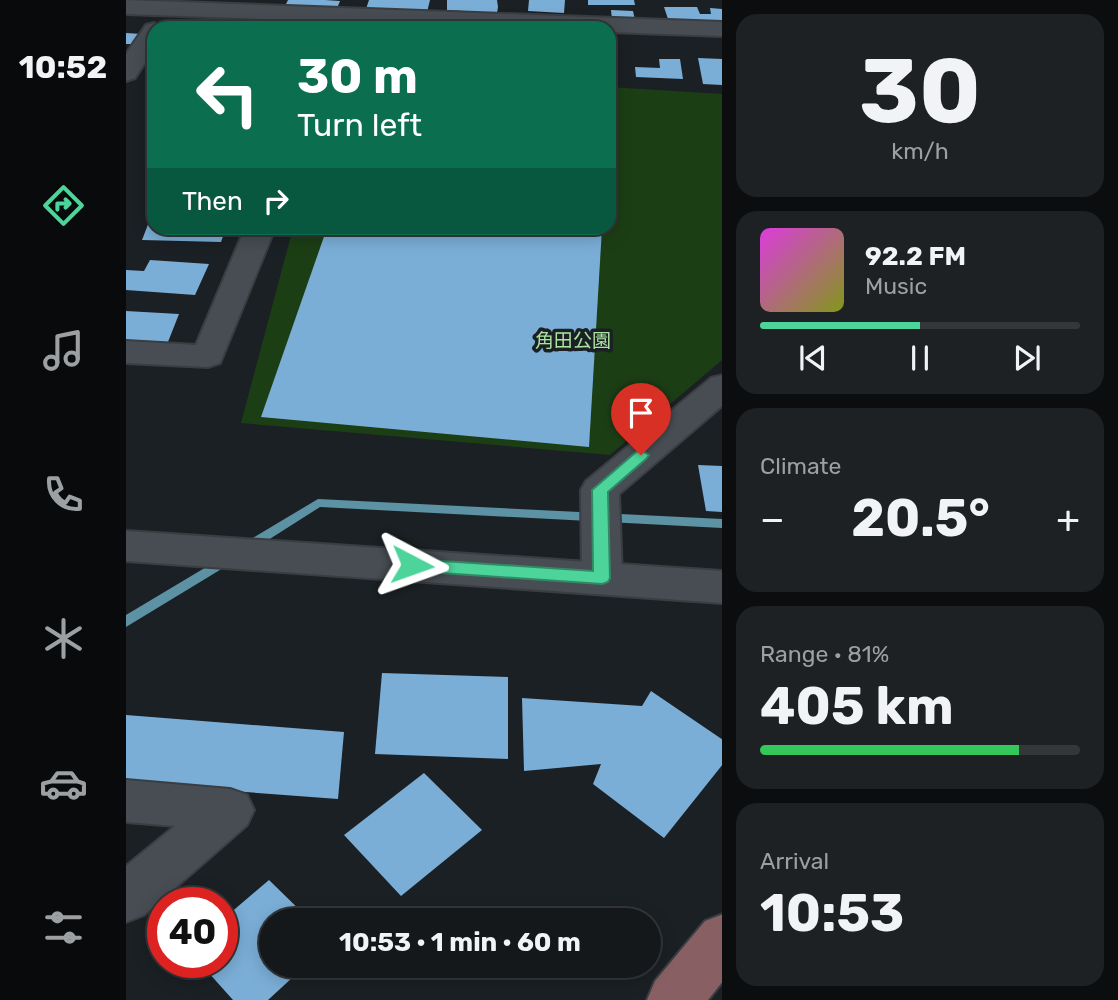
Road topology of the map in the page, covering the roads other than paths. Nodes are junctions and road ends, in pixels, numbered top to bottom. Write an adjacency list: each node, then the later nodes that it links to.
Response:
1 (126, 7): 2 (street)
2 (168, 8): 4 (street); 5 (street)
3 (513, 10): 4 (street); 6 (street)
4 (347, 14)
5 (160, 21)
6 (722, 29)
7 (147, 41): 8 (street)
8 (126, 73)
9 (257, 235): 10 (street)
10 (126, 352)
11 (722, 387): 13 (street)
12 (126, 546): 13 (street)
13 (602, 578): 14 (street)
14 (722, 587)
15 (126, 801): 16 (street)
16 (126, 898)
17 (722, 940): 18 (main road)
18 (674, 1000)

